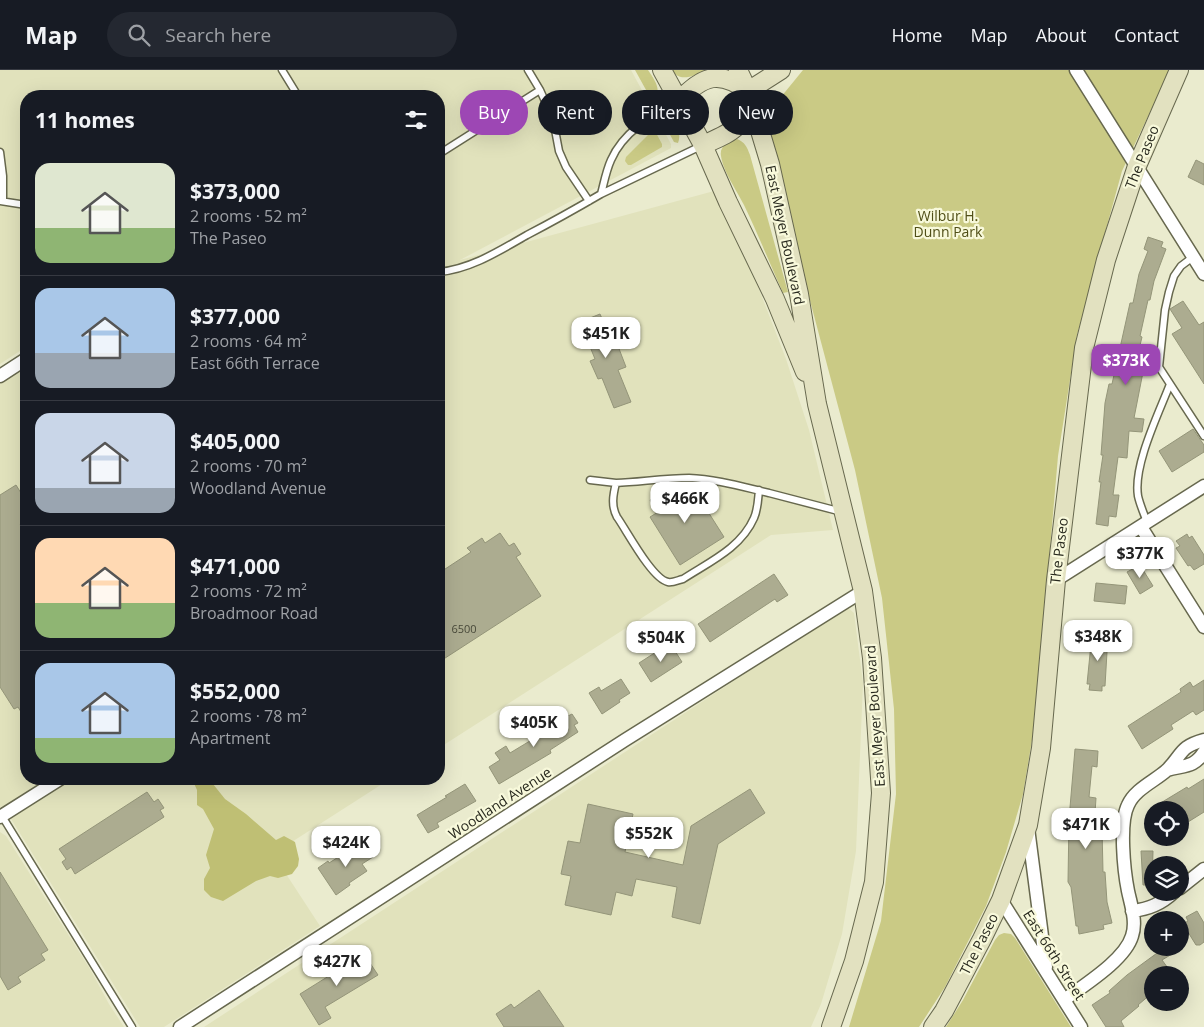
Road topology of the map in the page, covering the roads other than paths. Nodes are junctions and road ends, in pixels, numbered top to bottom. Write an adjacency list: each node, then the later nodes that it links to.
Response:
1 (282, 70): 8 (lane)
2 (528, 70): 9 (lane)
3 (662, 70): 10 (main road)
4 (738, 70): 13 (main road, East Meyer Boulevard)
5 (781, 70): 14 (main road)
6 (1076, 70): 24 (street)
7 (1179, 70): 24 (main road, The Paseo)
8 (294, 90)
9 (540, 90)
10 (674, 90)
11 (690, 90): 12 (main road)
12 (747, 90)
13 (748, 90)
14 (750, 90)
15 (538, 91): 22 (lane)
16 (556, 135): 27 (lane)
17 (629, 135): 25 (lane)
18 (698, 135): 21 (main road)
19 (725, 135): 21 (main road)
20 (761, 135): 35 (main road, East Meyer Boulevard)
21 (703, 145): 25 (lane); 35 (main road, East Meyer Boulevard)
22 (445, 150)
23 (0, 152): 26 (lane)
24 (1137, 166): 29 (street); 43 (main road, The Paseo)
25 (602, 194): 27 (lane)
26 (1, 201): 28 (lane)
27 (589, 201): 30 (lane)
28 (20, 204)
29 (1193, 257): 31 (street); 34 (lane)
30 (445, 271)
31 (1204, 274)
32 (20, 363): 33 (street)
33 (0, 376)
34 (1170, 384): 36 (lane); 42 (lane)
35 (817, 404): 41 (main road, East Meyer Boulevard)
36 (1204, 436)
37 (590, 480): 38 (lane)
38 (616, 483): 40 (lane); 40 (lane)
39 (1204, 486): 42 (street)
40 (759, 490): 41 (lane)
41 (844, 512): 44 (main road, East Meyer Boulevard)
42 (1144, 524): 43 (street); 45 (street)
43 (1056, 580): 51 (main road, The Paseo)
44 (863, 591): 60 (street, Woodland Avenue); 61 (main road, East Meyer Boulevard)
45 (1204, 627)
46 (1204, 740): 48 (street)
47 (1204, 752): 48 (street)
48 (1167, 770): 56 (street)
49 (50, 785): 50 (street)
50 (1, 816): 59 (lane)
51 (1028, 825): 54 (main road, The Paseo); 57 (street)
52 (1204, 870): 53 (street)
53 (1189, 881)
54 (1001, 900): 57 (street, East 66th Street); 62 (main road, The Paseo)
55 (1165, 901): 56 (street)
56 (1132, 911): 58 (street)
57 (1046, 972): 58 (street, East 66th Street)
58 (1064, 1000): 63 (street, East 66th Street)
59 (132, 1027)
60 (180, 1027)
61 (831, 1027)
62 (933, 1027)
63 (1081, 1027)

